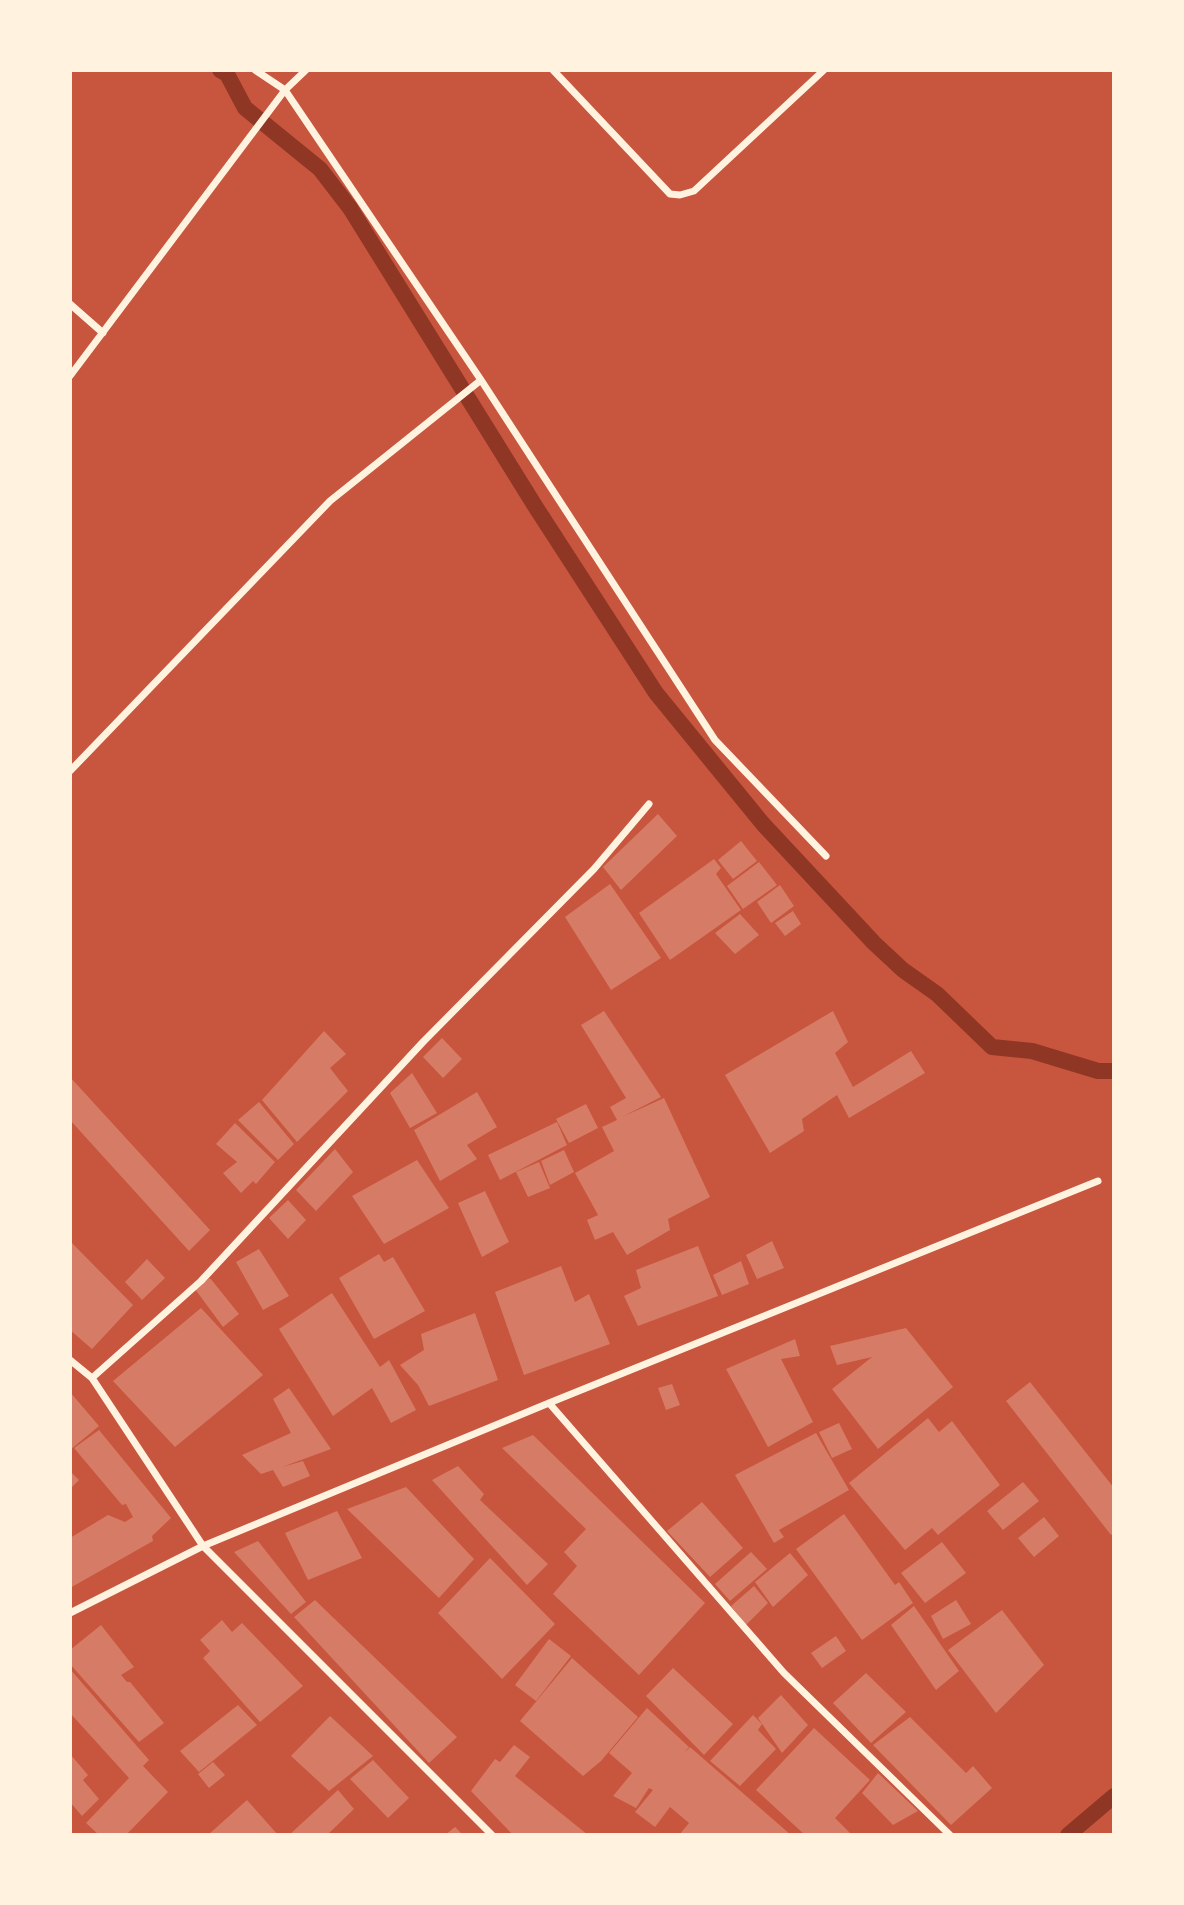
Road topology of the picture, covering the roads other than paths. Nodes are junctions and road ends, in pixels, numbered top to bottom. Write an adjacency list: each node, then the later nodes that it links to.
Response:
1 (255, 70): 5 (street)
2 (306, 70): 5 (street)
3 (553, 70): 4 (street)
4 (824, 70)
5 (285, 90): 7 (street); 9 (street)
6 (70, 304): 7 (street)
7 (103, 333): 8 (street)
8 (70, 376)
9 (481, 380): 10 (street); 12 (street)
10 (70, 771)
11 (649, 804): 15 (street)
12 (826, 856)
13 (1098, 1181): 16 (street)
14 (70, 1360): 15 (street)
15 (92, 1378): 17 (street)
16 (549, 1403): 17 (street); 20 (street)
17 (203, 1546): 18 (street); 19 (street)
18 (70, 1613)
19 (492, 1835)
20 (950, 1835)

